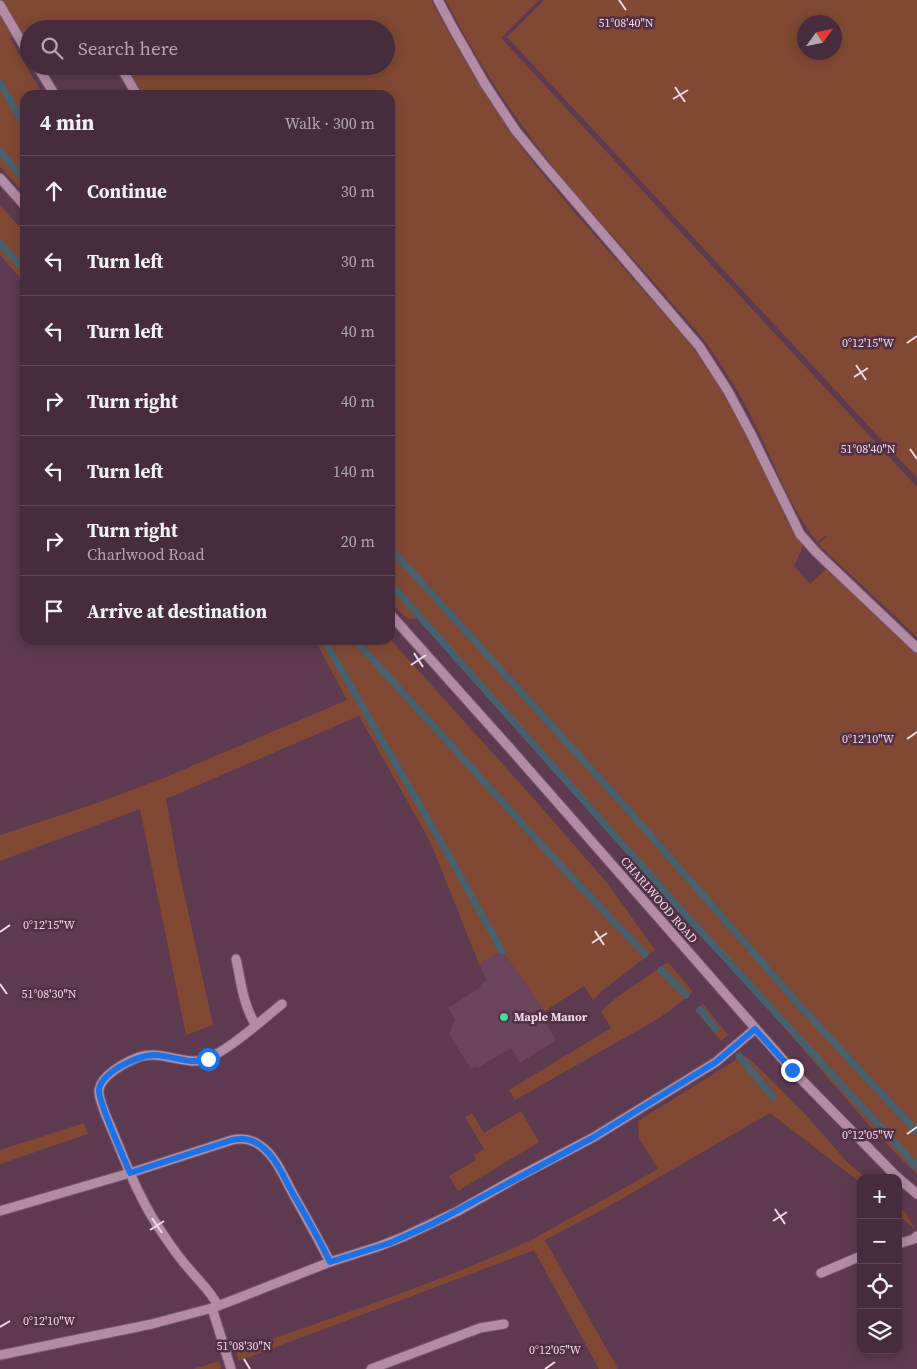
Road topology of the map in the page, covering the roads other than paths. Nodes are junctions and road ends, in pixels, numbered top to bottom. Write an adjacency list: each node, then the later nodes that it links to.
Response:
1 (438, 0): 11 (street)
2 (0, 5): 3 (street)
3 (20, 36)
4 (43, 75): 6 (street)
5 (125, 75): 7 (street)
6 (52, 90)
7 (133, 90)
8 (0, 178): 9 (street)
9 (20, 200)
10 (395, 620): 15 (street, CHARLWOOD ROAD)
11 (917, 648)
12 (236, 959): 14 (street)
13 (282, 1004): 14 (street)
14 (256, 1025): 16 (street)
15 (755, 1029): 17 (street, CHARLWOOD ROAD); 22 (street)
16 (130, 1173): 18 (street); 22 (street); 24 (street)
17 (917, 1194)
18 (0, 1210)
19 (917, 1236): 20 (street)
20 (902, 1243)
21 (857, 1258): 23 (street)
22 (330, 1262): 24 (street)
23 (821, 1273)
24 (215, 1307): 26 (street); 27 (street)
25 (504, 1324): 28 (street)
26 (0, 1355)
27 (230, 1369)
28 (371, 1369)

